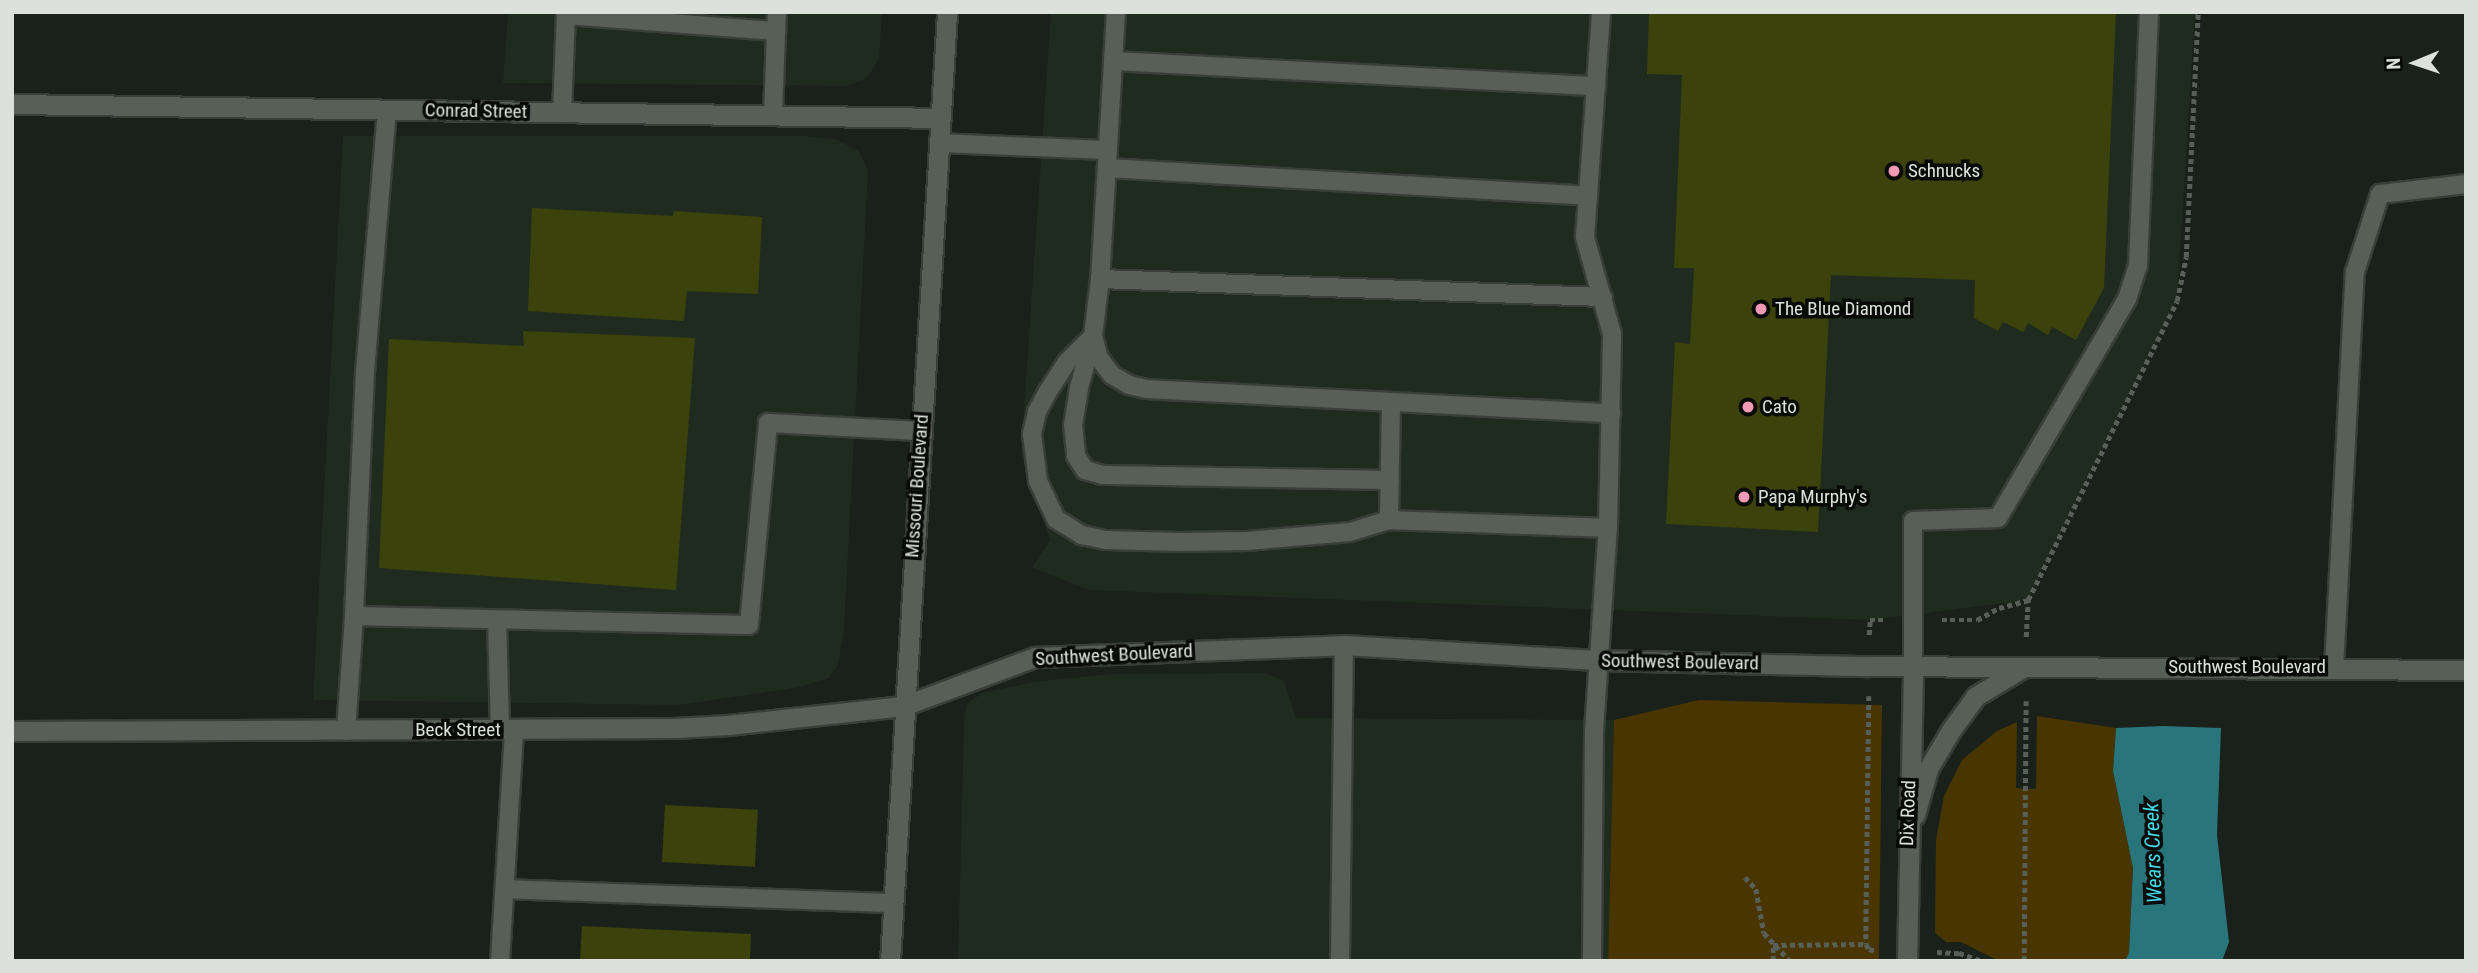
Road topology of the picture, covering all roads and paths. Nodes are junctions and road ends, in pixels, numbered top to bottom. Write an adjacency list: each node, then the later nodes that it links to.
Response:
1 (777, 12): 6 (lane)
2 (947, 12): 13 (main road, Missouri Boulevard)
3 (1116, 12): 7 (lane)
4 (1601, 12): 8 (lane)
5 (2149, 12): 33 (lane)
6 (776, 31): 11 (lane); 12 (lane)
7 (1112, 61): 8 (lane); 15 (lane)
8 (1596, 86): 17 (lane)
9 (12, 104): 10 (main road, Conrad Street)
10 (387, 110): 11 (main road, Conrad Street); 28 (lane)
11 (562, 113): 12 (main road, Conrad Street)
12 (773, 116): 13 (main road, Conrad Street)
13 (940, 118): 14 (main road, Missouri Boulevard)
14 (939, 143): 15 (lane); 23 (main road, Missouri Boulevard)
15 (1107, 159): 17 (lane); 18 (lane)
16 (2466, 184): 35 (lane)
17 (1588, 196): 19 (lane)
18 (1100, 279): 19 (lane); 20 (lane)
19 (1603, 297): 22 (lane)
20 (1093, 336): 21 (lane); 24 (lane); 25 (lane)
21 (1391, 403): 22 (lane); 24 (lane)
22 (1611, 413): 26 (lane)
23 (920, 431): 29 (lane); 37 (main road, Missouri Boulevard)
24 (1390, 480): 25 (lane)
25 (1389, 520): 26 (lane)
26 (1608, 528): 32 (lane)
27 (2028, 600): 30 (path)
28 (354, 616): 29 (lane); 39 (lane)
29 (497, 620): 40 (lane)
30 (2026, 630)
31 (1344, 645): 32 (main road, Southwest Boulevard); 37 (main road, Southwest Boulevard); 50 (lane)
32 (1597, 660): 33 (main road, Southwest Boulevard); 51 (lane)
33 (1913, 666): 34 (main road, Southwest Boulevard); 42 (main road, Dix Road)
34 (2026, 667): 35 (main road, Southwest Boulevard); 42 (main road)
35 (2334, 668): 36 (main road, Southwest Boulevard)
36 (2466, 670)
37 (903, 706): 40 (main road, Beck Street); 45 (main road, Missouri Boulevard)
38 (2026, 712): 55 (path)
39 (346, 730): 40 (main road, Beck Street); 41 (main road, Beck Street)
40 (507, 730): 44 (lane)
41 (12, 731)
42 (1907, 842): 54 (main road, Dix Road)
43 (1745, 877): 47 (path)
44 (505, 889): 45 (lane); 48 (lane)
45 (893, 903): 49 (main road, Missouri Boulevard)
46 (1866, 944): 47 (path)
47 (1773, 945): 52 (path); 53 (path)
48 (500, 961)
49 (890, 961)
50 (1340, 961)
51 (1592, 961)
52 (1773, 961)
53 (1790, 961)
54 (1907, 961)
55 (2024, 961)

